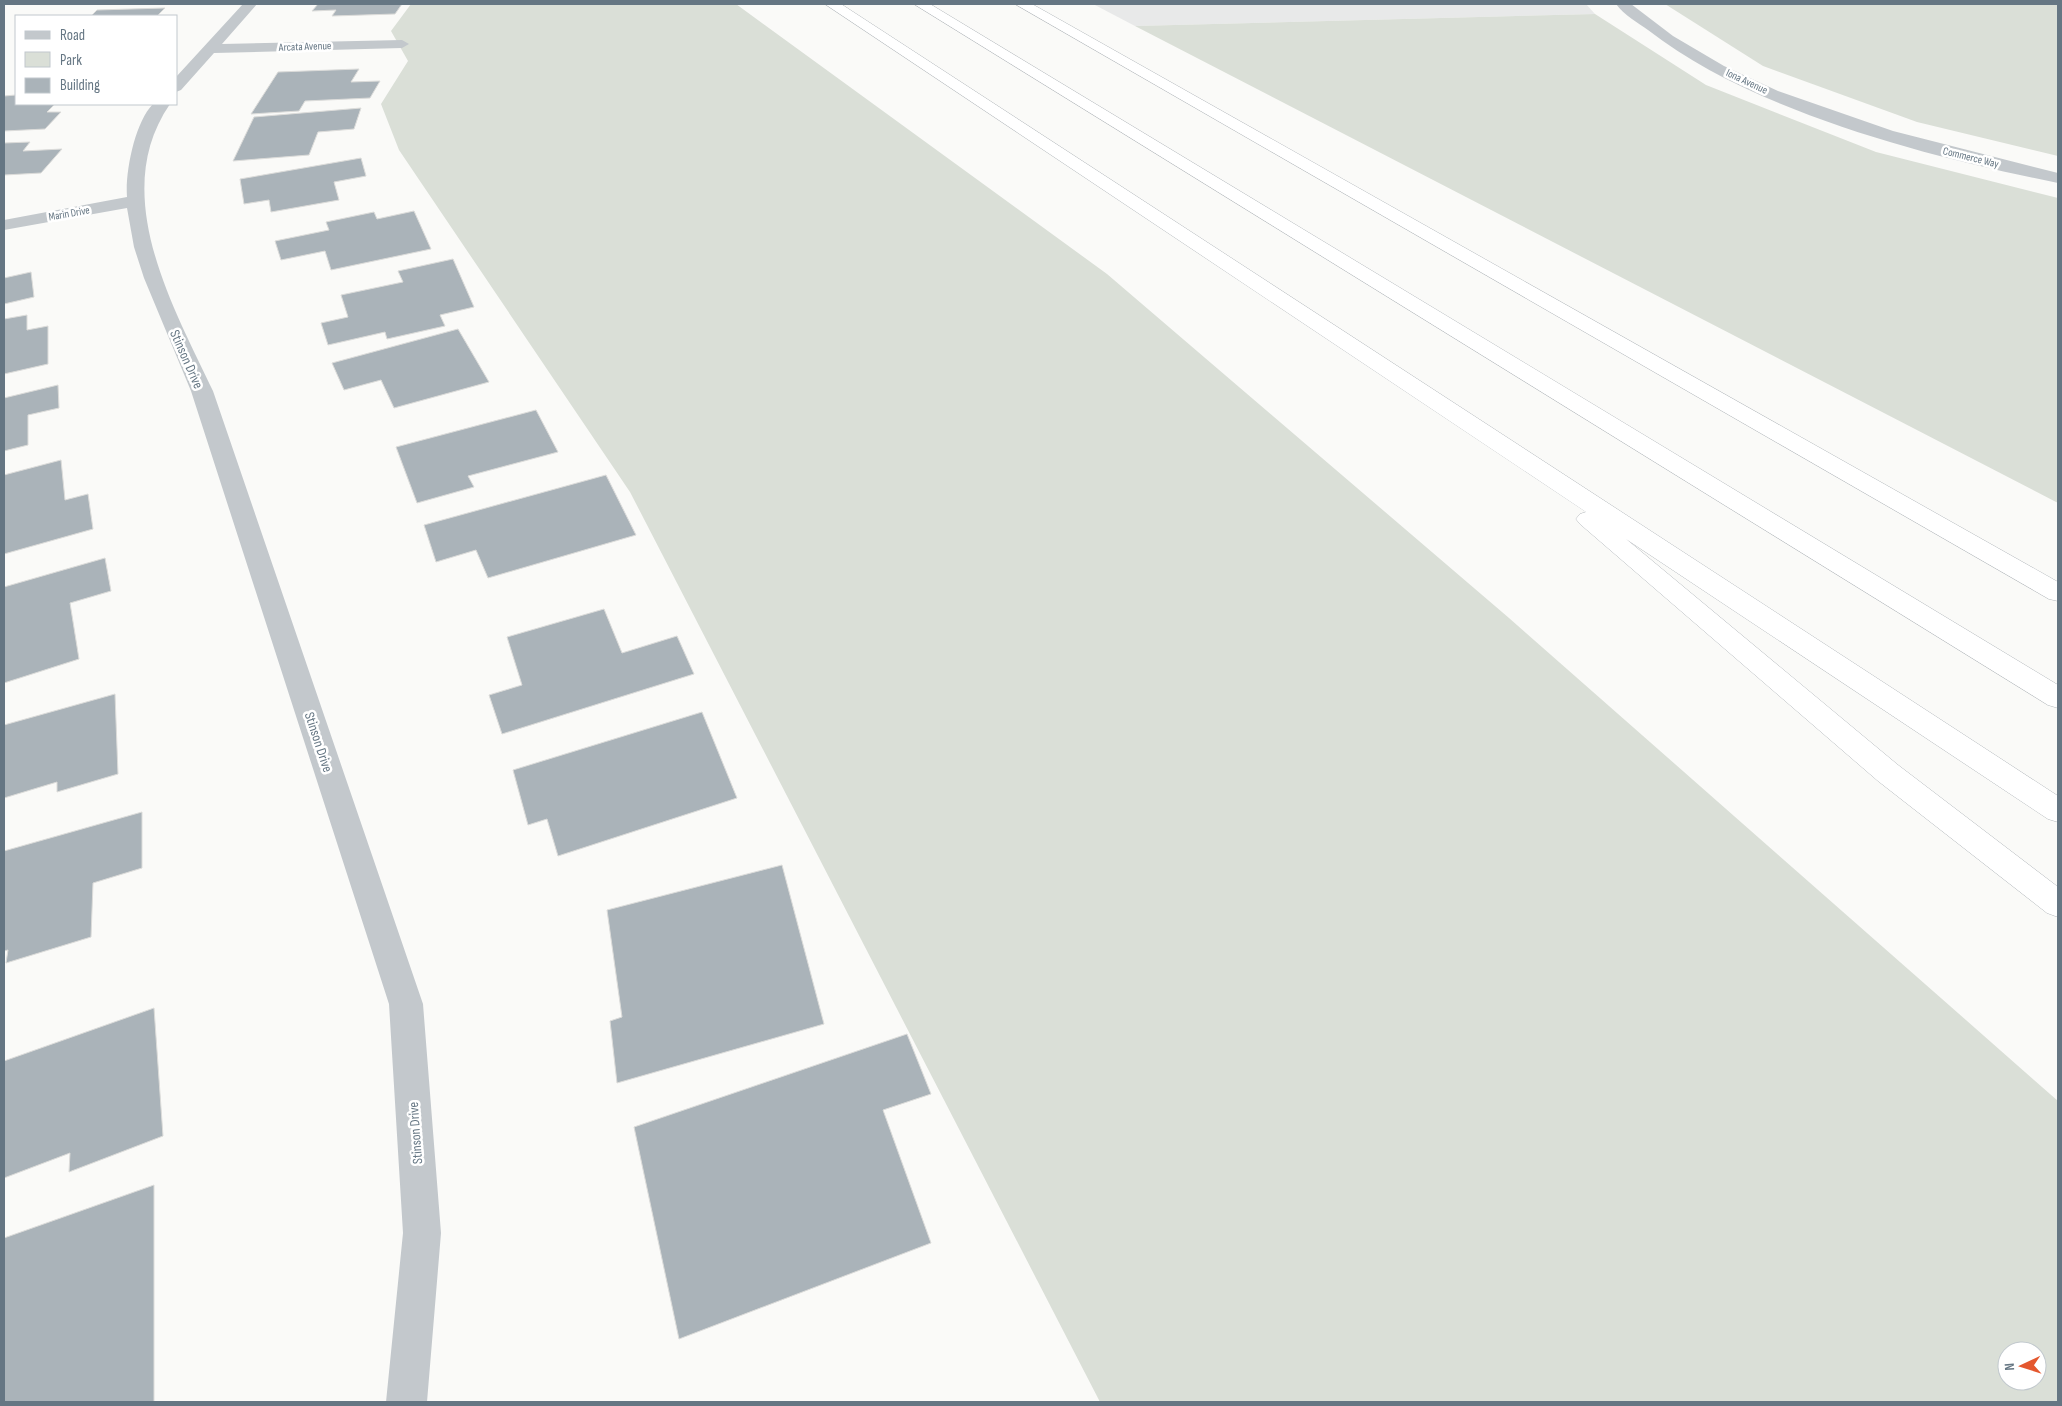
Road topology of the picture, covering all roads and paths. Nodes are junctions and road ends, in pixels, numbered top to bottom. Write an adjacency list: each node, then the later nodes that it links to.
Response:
1 (250, 4): 7 (street)
2 (832, 4): 14 (highway)
3 (921, 4): 16 (highway)
4 (1022, 4): 15 (highway)
5 (1623, 4): 10 (street, Iona Avenue)
6 (402, 44): 7 (street, Arcata Avenue)
7 (208, 49): 8 (street)
8 (178, 85)
9 (161, 105): 12 (street, Stinson Drive)
10 (1884, 134): 11 (street, Commerce Way)
11 (2058, 178)
12 (135, 201): 13 (street, Marin Drive); 19 (street, Stinson Drive)
13 (4, 224)
14 (1496, 440): 17 (highway); 18 (highway)
15 (2058, 593)
16 (2058, 698)
17 (2058, 811)
18 (2058, 904)
19 (408, 1402)

